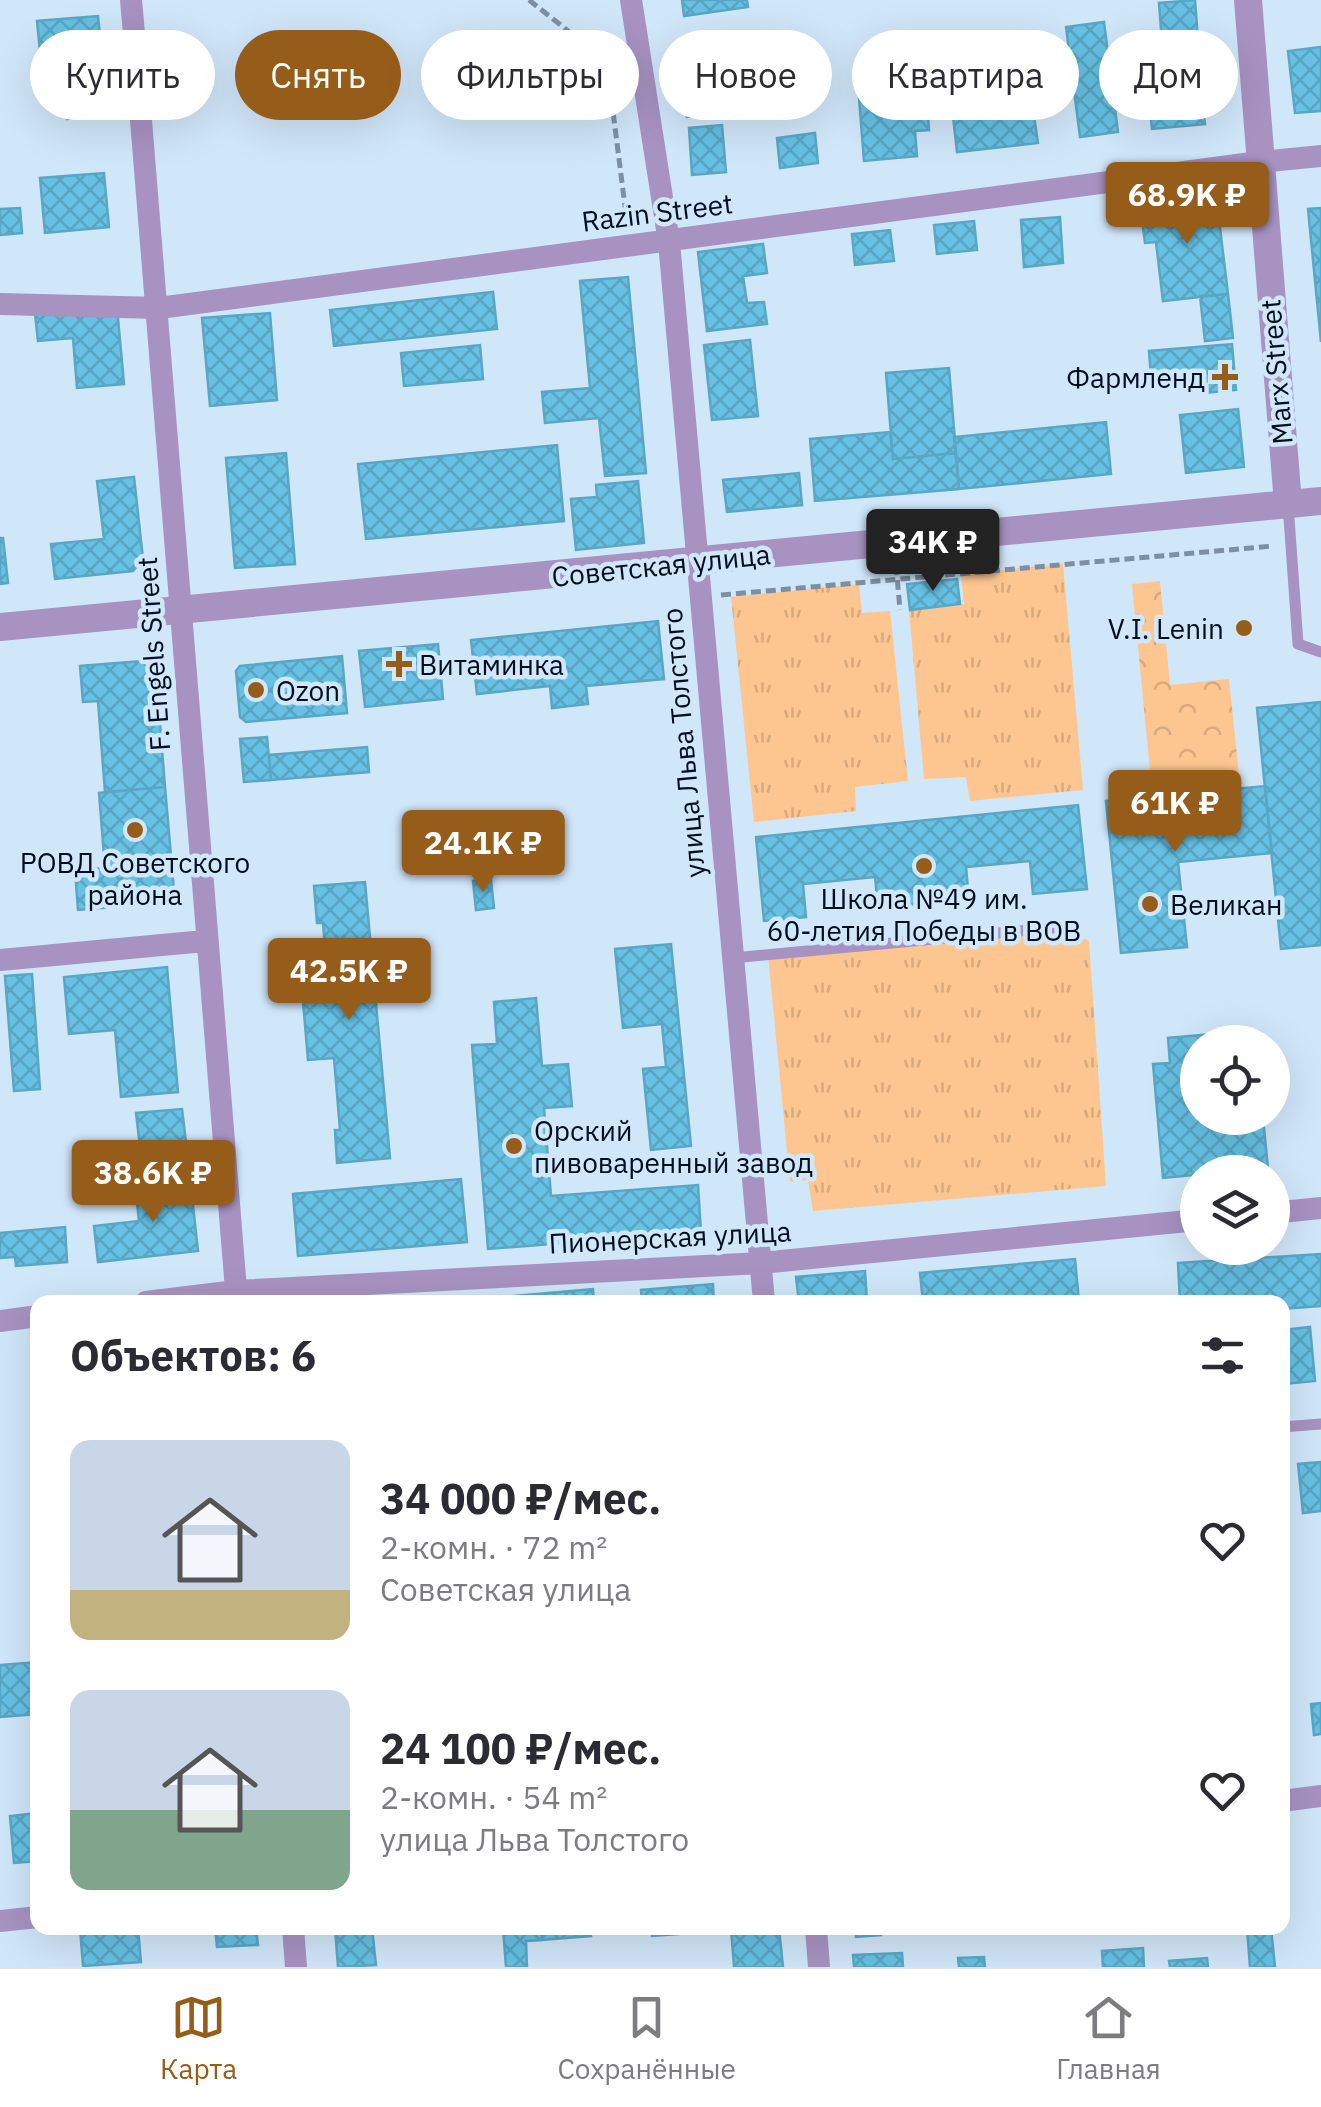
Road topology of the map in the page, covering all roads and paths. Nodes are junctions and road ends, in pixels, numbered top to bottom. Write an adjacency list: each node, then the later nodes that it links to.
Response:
1 (131, 0): 15 (street, F. Engels Street)
2 (529, 0): 5 (path)
3 (632, 0): 7 (street, улица Льва Толстого)
4 (1248, 0): 11 (street, Marx Street)
5 (539, 3): 6 (path)
6 (571, 30)
7 (642, 56): 8 (path); 12 (street, улица Льва Толстого)
8 (639, 58)
9 (614, 120): 13 (path)
10 (1321, 156): 11 (street, Razin Street)
11 (1259, 162): 12 (street, Razin Street); 17 (street, Marx Street)
12 (668, 242): 13 (street, Razin Street); 20 (street, улица Льва Толстого)
13 (630, 244): 15 (street, Razin Street)
14 (0, 304): 15 (street, Razin Street)
15 (159, 308): 24 (street, F. Engels Street)
16 (1321, 502): 17 (street, Советская улица)
17 (1288, 504): 18 (street, Советская улица); 19 (lane)
18 (894, 542): 20 (street, Советская улица); 21 (path)
19 (1291, 544): 21 (path); 26 (lane)
20 (696, 561): 22 (street, улица Льва Толстого); 24 (street, Советская улица)
21 (897, 580): 22 (path); 23 (path)
22 (700, 597): 29 (street, улица Льва Толстого)
23 (900, 610)
24 (180, 611): 25 (street, Советская улица); 28 (street, F. Engels Street)
25 (0, 626)
26 (1321, 652)
27 (1062, 927): 29 (lane)
28 (205, 941): 30 (street); 35 (street, F. Engels Street)
29 (732, 958): 34 (street, улица Льва Толстого)
30 (0, 960)
31 (1321, 1208): 32 (street)
32 (1290, 1211)
33 (1180, 1222): 34 (street, Пионерская улица)
34 (761, 1263): 36 (street, Пионерская улица); 37 (street, улица Льва Толстого)
35 (236, 1295)
36 (267, 1295)
37 (763, 1295)
38 (30, 1317): 39 (street)
39 (0, 1321)
40 (1321, 1424): 41 (lane)
41 (1290, 1426)
42 (1321, 1796): 43 (street)
43 (1290, 1799)
44 (30, 1918): 45 (street)
45 (0, 1920)
46 (293, 1935): 48 (street)
47 (817, 1935): 49 (street)
48 (296, 1967)
49 (819, 1967)

